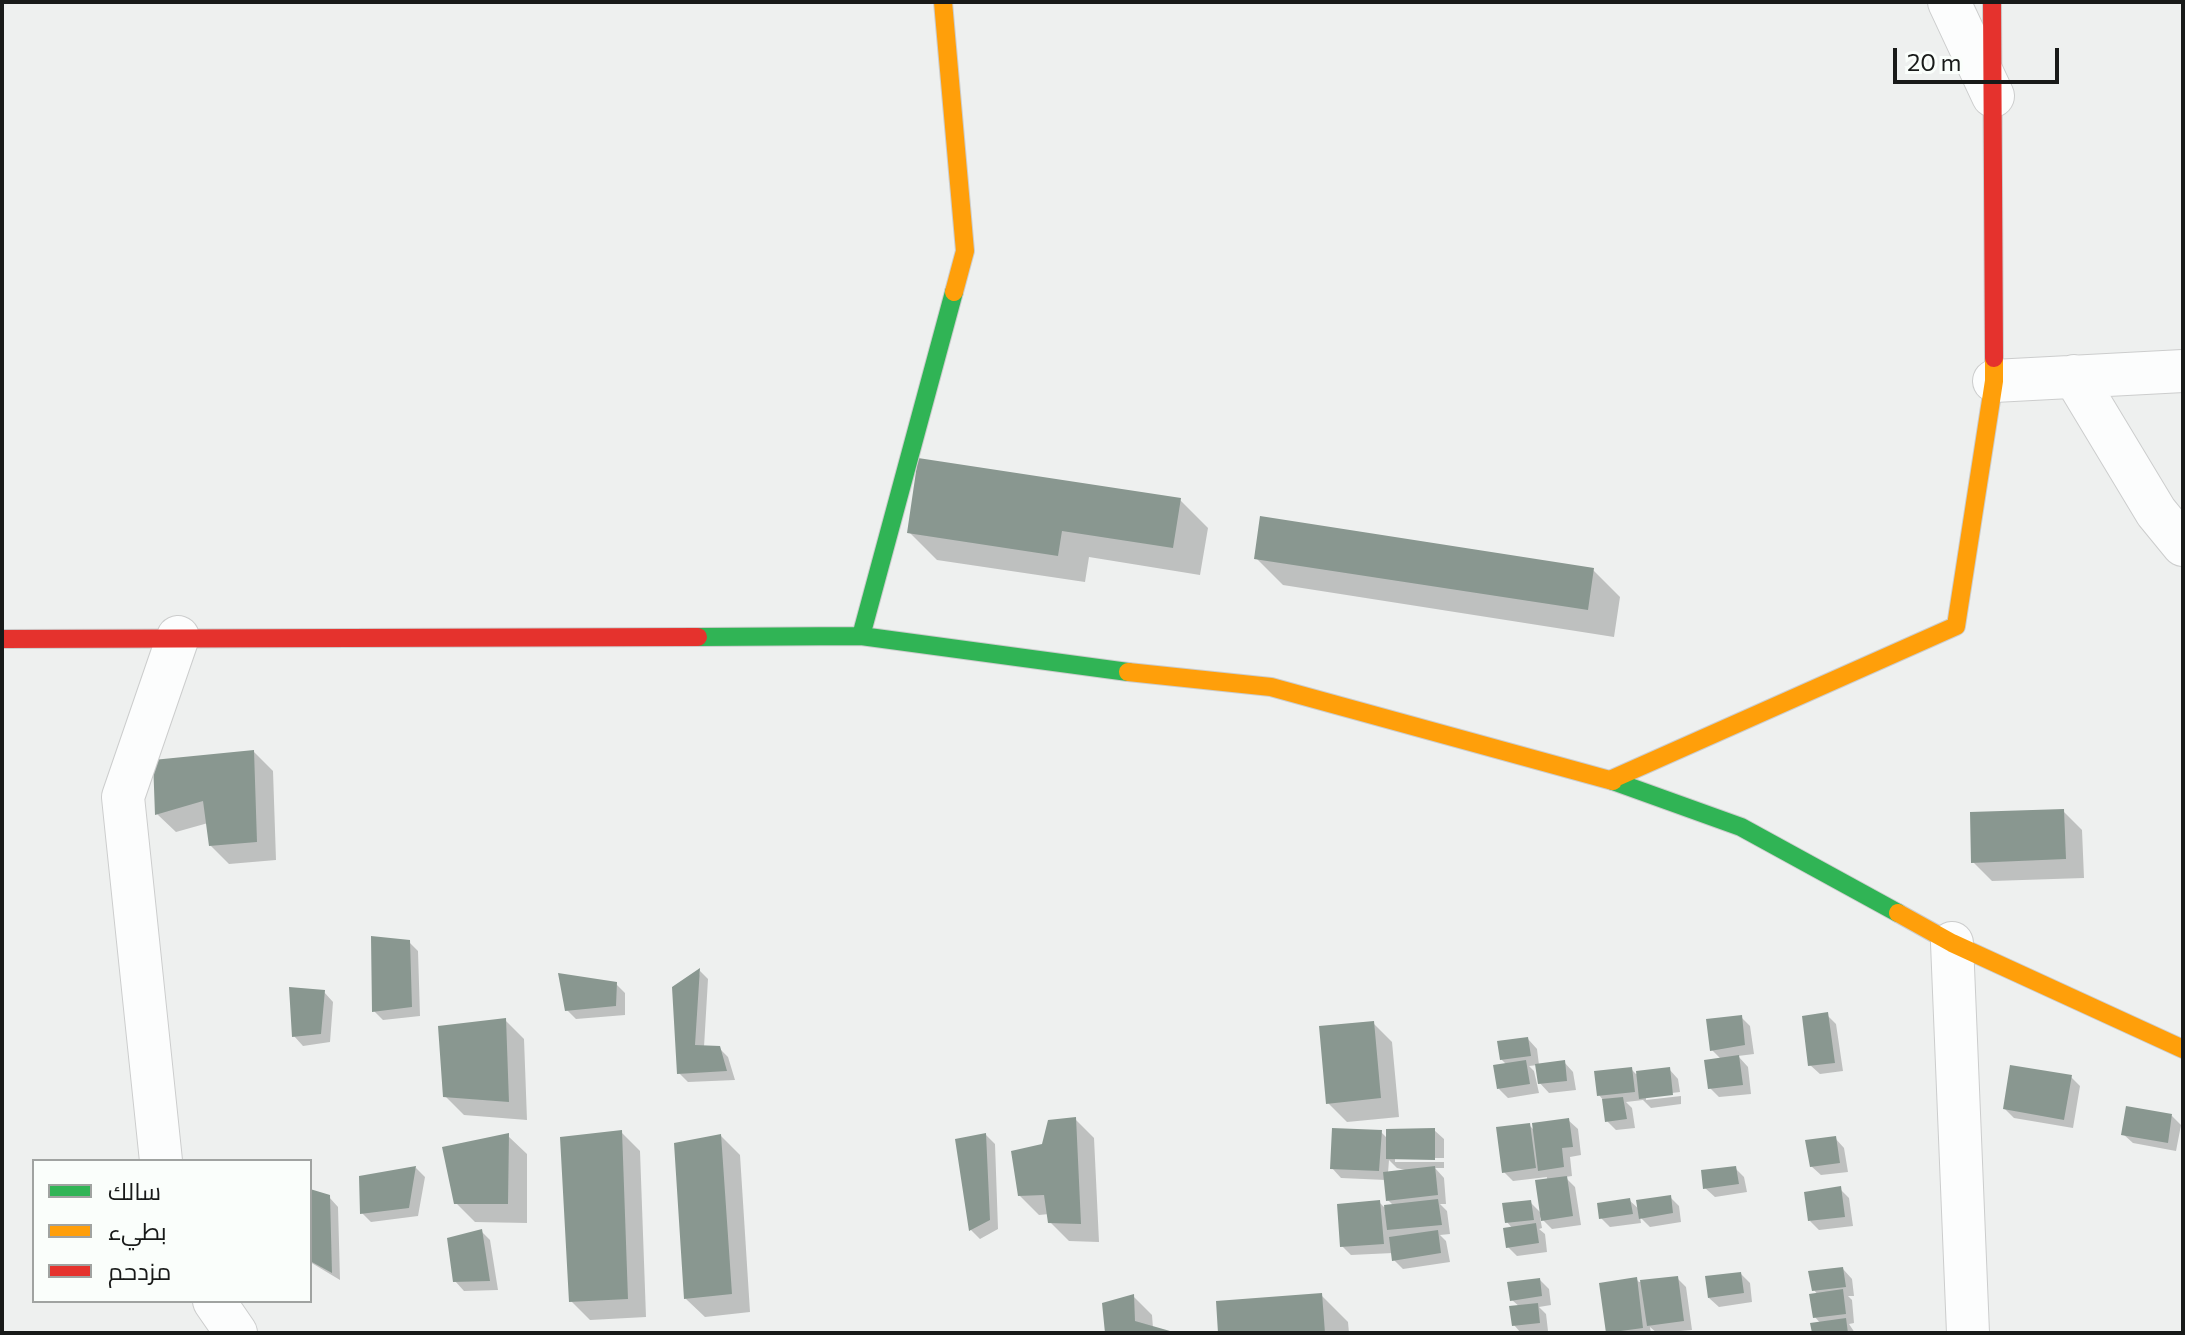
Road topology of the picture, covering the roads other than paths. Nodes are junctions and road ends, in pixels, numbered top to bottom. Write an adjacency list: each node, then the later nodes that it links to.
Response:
1 (943, 2): 9 (street)
2 (1949, 2): 4 (street)
3 (1992, 2): 4 (street)
4 (1993, 96): 7 (street)
5 (2183, 371): 6 (street)
6 (2074, 376): 7 (street); 8 (street)
7 (1994, 381): 12 (street)
8 (2183, 545)
9 (861, 636): 10 (street); 12 (street)
10 (178, 637): 11 (street); 15 (street)
11 (2, 639)
12 (1610, 780): 13 (street)
13 (1952, 943): 14 (street); 18 (street)
14 (2183, 1049)
15 (161, 1159)
16 (215, 1303): 17 (street)
17 (236, 1333)
18 (1968, 1333)

